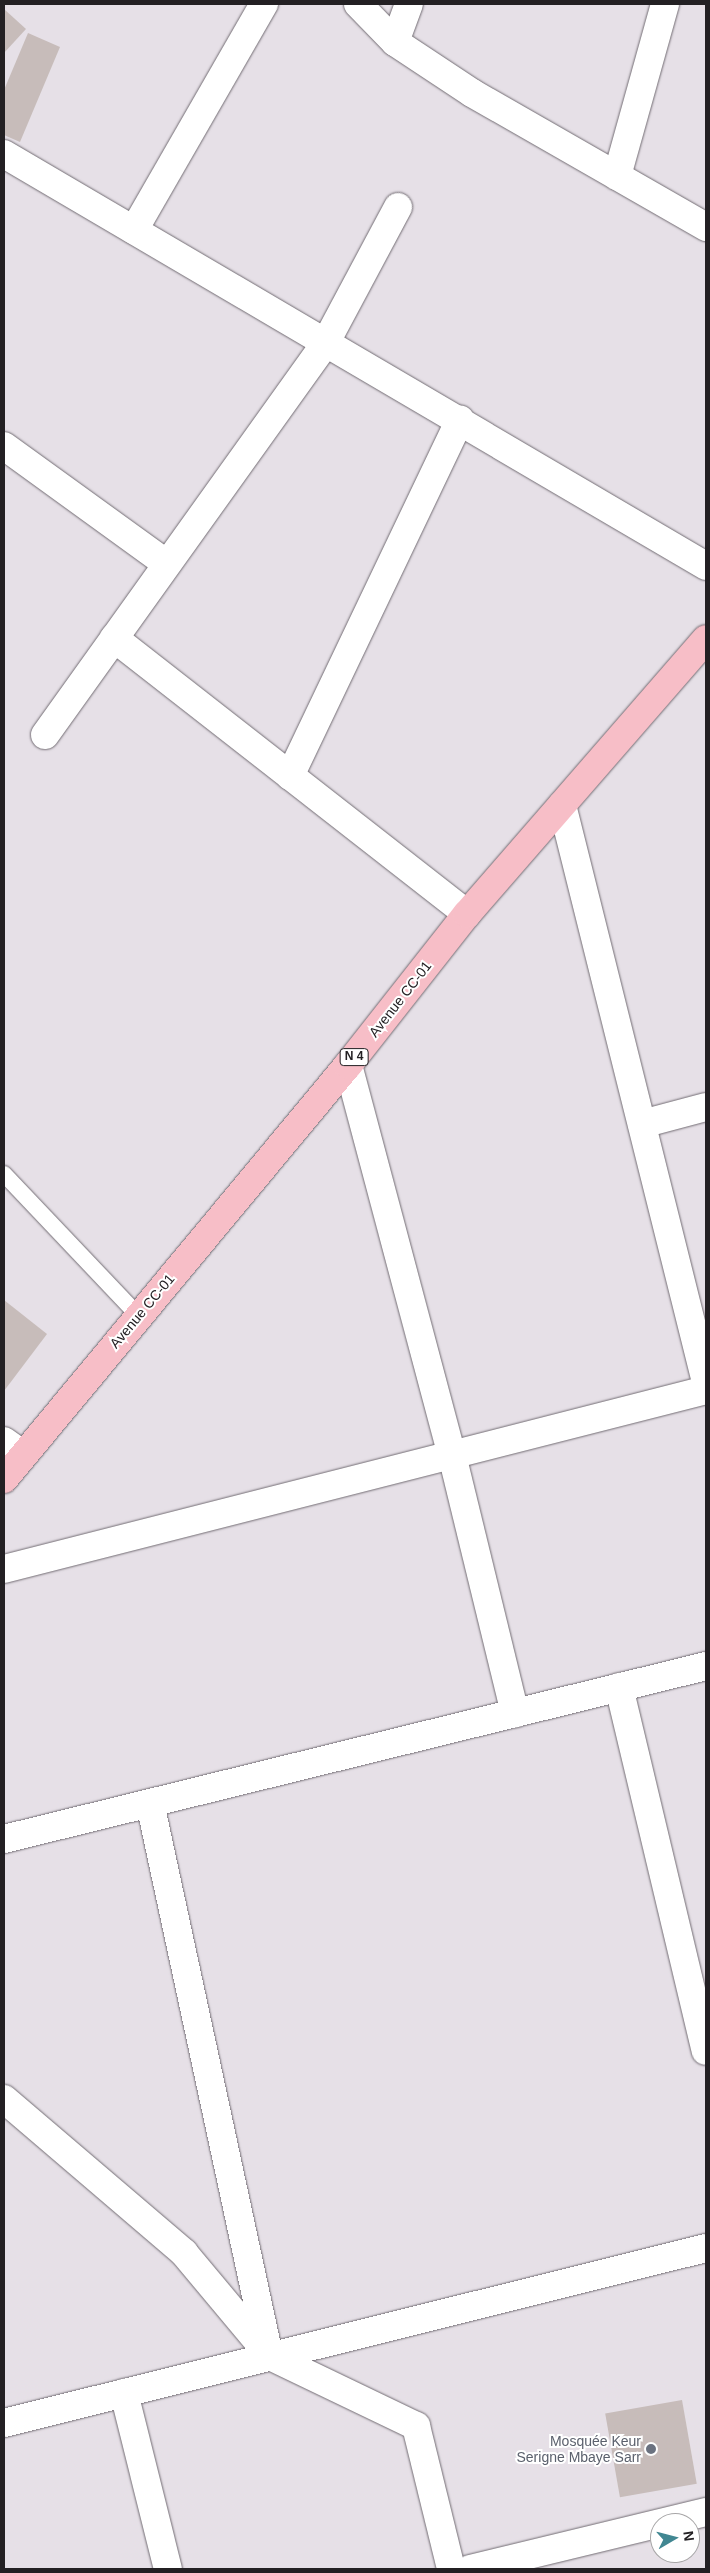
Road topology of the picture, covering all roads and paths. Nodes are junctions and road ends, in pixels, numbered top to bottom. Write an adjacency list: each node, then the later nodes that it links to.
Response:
1 (264, 4): 10 (street)
2 (358, 4): 5 (street)
3 (409, 4): 5 (street)
4 (665, 4): 7 (street)
5 (395, 42): 7 (street)
6 (4, 154): 10 (street)
7 (617, 176): 9 (street)
8 (398, 207): 11 (street)
9 (706, 227)
10 (134, 230): 11 (street)
11 (326, 342): 12 (street); 14 (street)
12 (460, 420): 15 (street); 19 (street)
13 (4, 446): 14 (street)
14 (167, 564): 16 (street)
15 (706, 566)
16 (114, 638): 18 (street); 19 (street)
17 (706, 638): 20 (main road, Avenue CC-01 / N 4)
18 (45, 735)
19 (290, 776): 21 (street)
20 (562, 806): 21 (main road, Avenue CC-01 / N 4); 24 (street)
21 (467, 914): 22 (main road, Avenue CC-01 / N 4)
22 (348, 1065): 26 (main road, Avenue CC-01 / N 4); 30 (street)
23 (706, 1107): 24 (street)
24 (642, 1124): 27 (street)
25 (4, 1174): 26 (lane)
26 (138, 1315): 29 (main road, Avenue CC-01 / N 4)
27 (706, 1382)
28 (706, 1390): 30 (street)
29 (13, 1447): 31 (main road, Avenue CC-01 / N 4)
30 (452, 1455): 32 (street); 35 (street)
31 (4, 1479)
32 (4, 1569)
33 (706, 1666): 34 (street)
34 (619, 1688): 35 (street); 38 (street)
35 (515, 1713): 36 (street)
36 (150, 1803): 37 (street); 42 (street)
37 (4, 1839)
38 (696, 1962): 39 (street)
39 (706, 2051)
40 (4, 2099): 42 (street)
41 (706, 2248): 42 (street)
42 (270, 2356): 43 (street); 47 (street)
43 (124, 2393): 44 (street); 46 (street)
44 (4, 2423)
45 (706, 2512): 48 (street)
46 (168, 2569)
47 (450, 2569)
48 (470, 2569)

